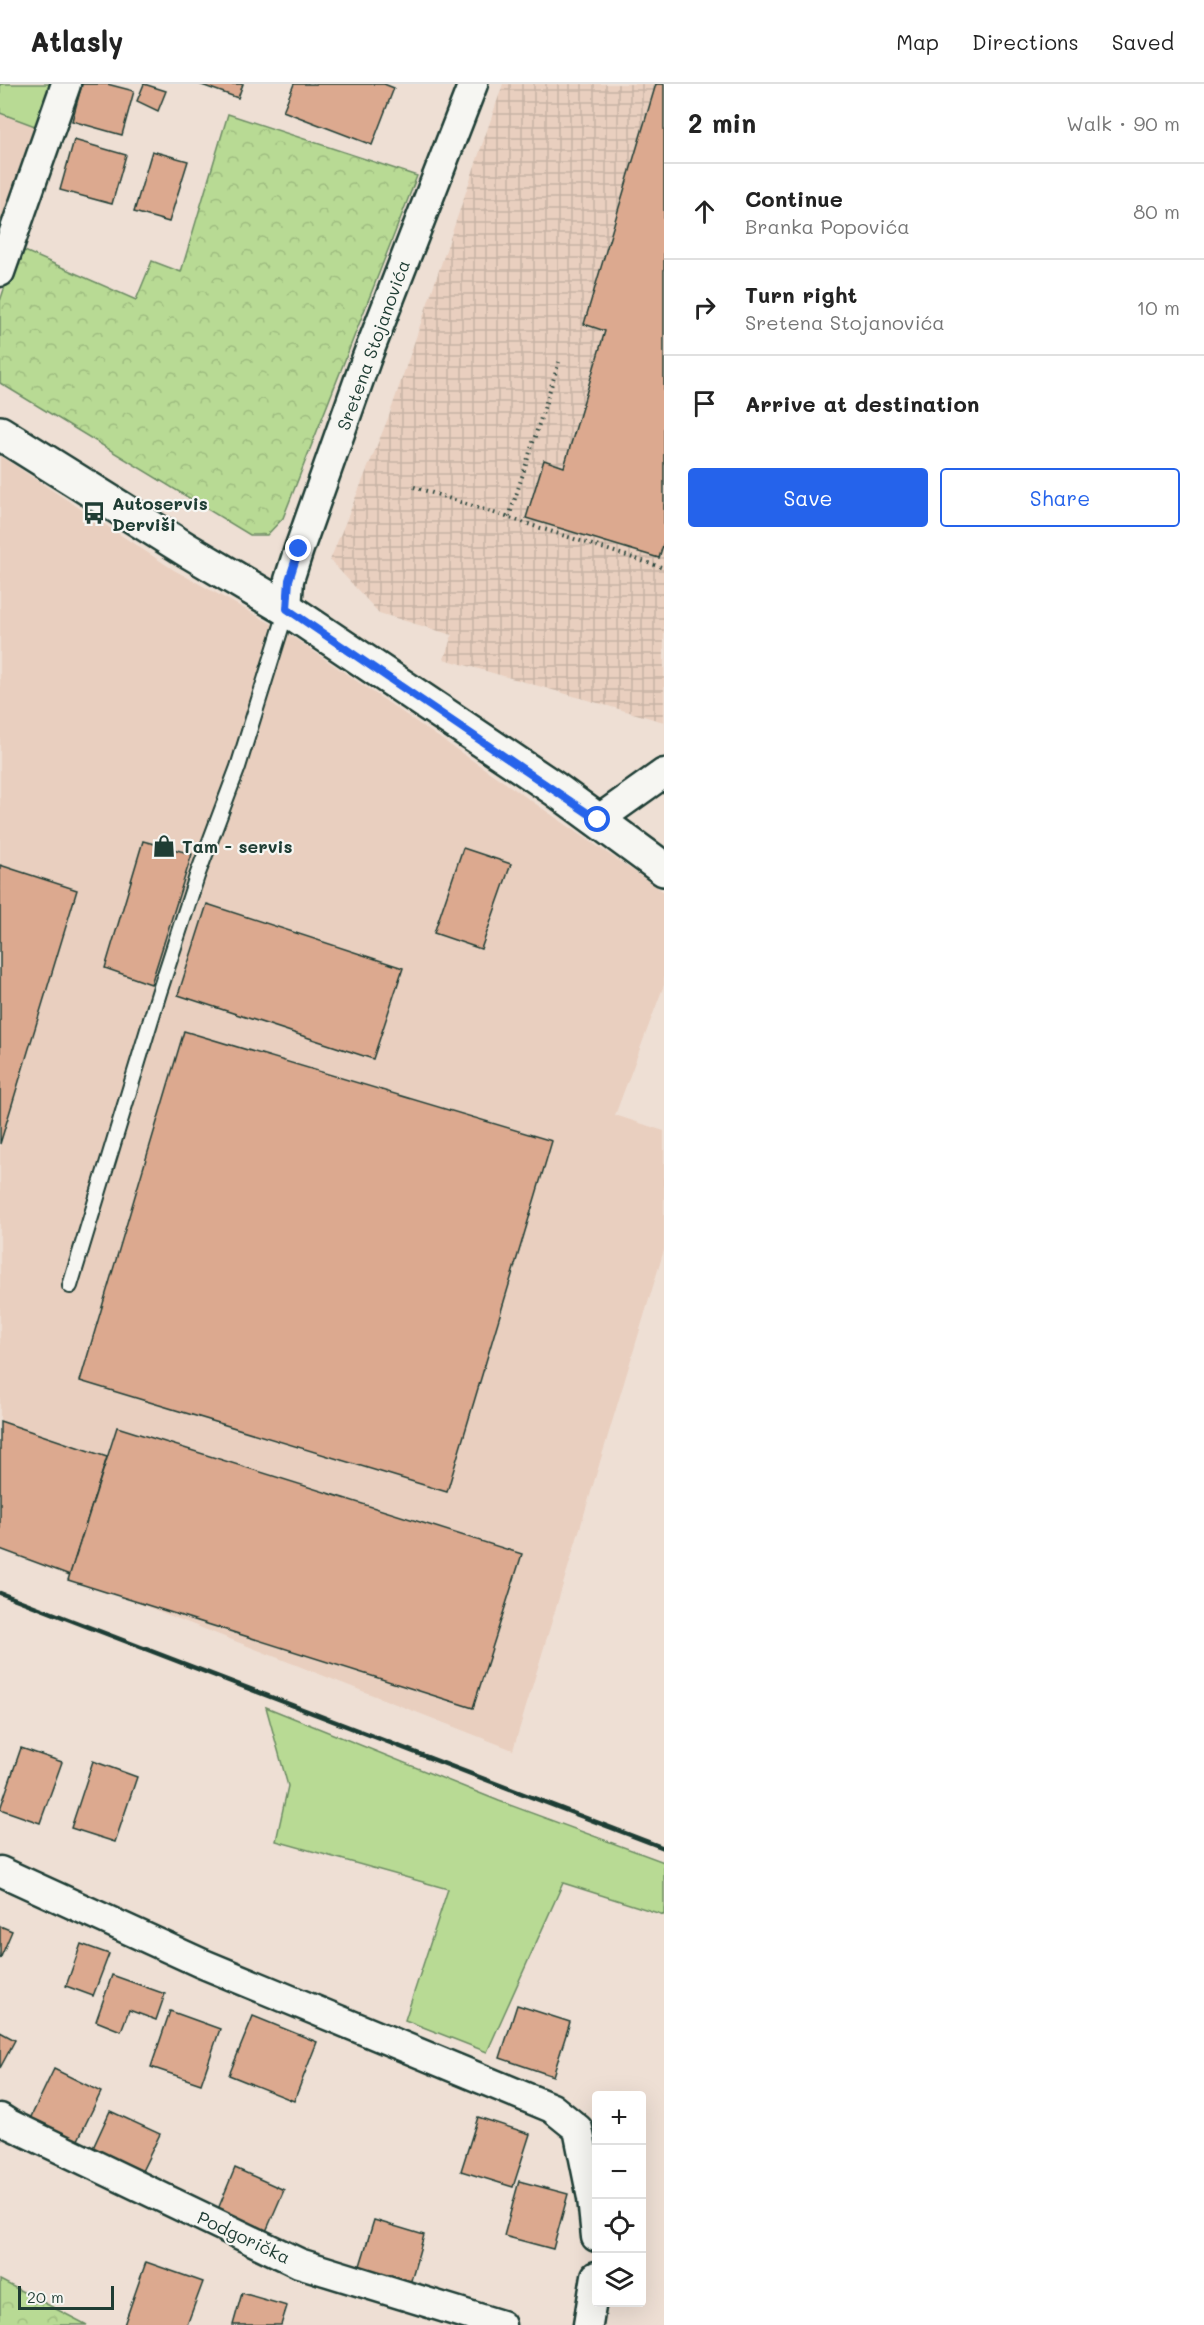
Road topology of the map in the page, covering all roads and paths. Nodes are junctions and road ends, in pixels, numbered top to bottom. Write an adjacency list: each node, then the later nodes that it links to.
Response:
1 (66, 84): 3 (street)
2 (472, 84): 9 (street, Sretena Stojanovića)
3 (0, 272)
4 (559, 362): 7 (path)
5 (0, 434): 9 (main road)
6 (414, 487): 7 (path)
7 (509, 517): 8 (path)
8 (664, 568)
9 (287, 609): 11 (main road); 13 (lane)
10 (664, 773): 11 (street)
11 (598, 820): 12 (main road)
12 (664, 869)
13 (70, 1286)
14 (0, 1871): 16 (street)
15 (0, 2118): 18 (street, Podgorička)
16 (592, 2199)
17 (592, 2303): 19 (street)
18 (501, 2325)
19 (588, 2325)

